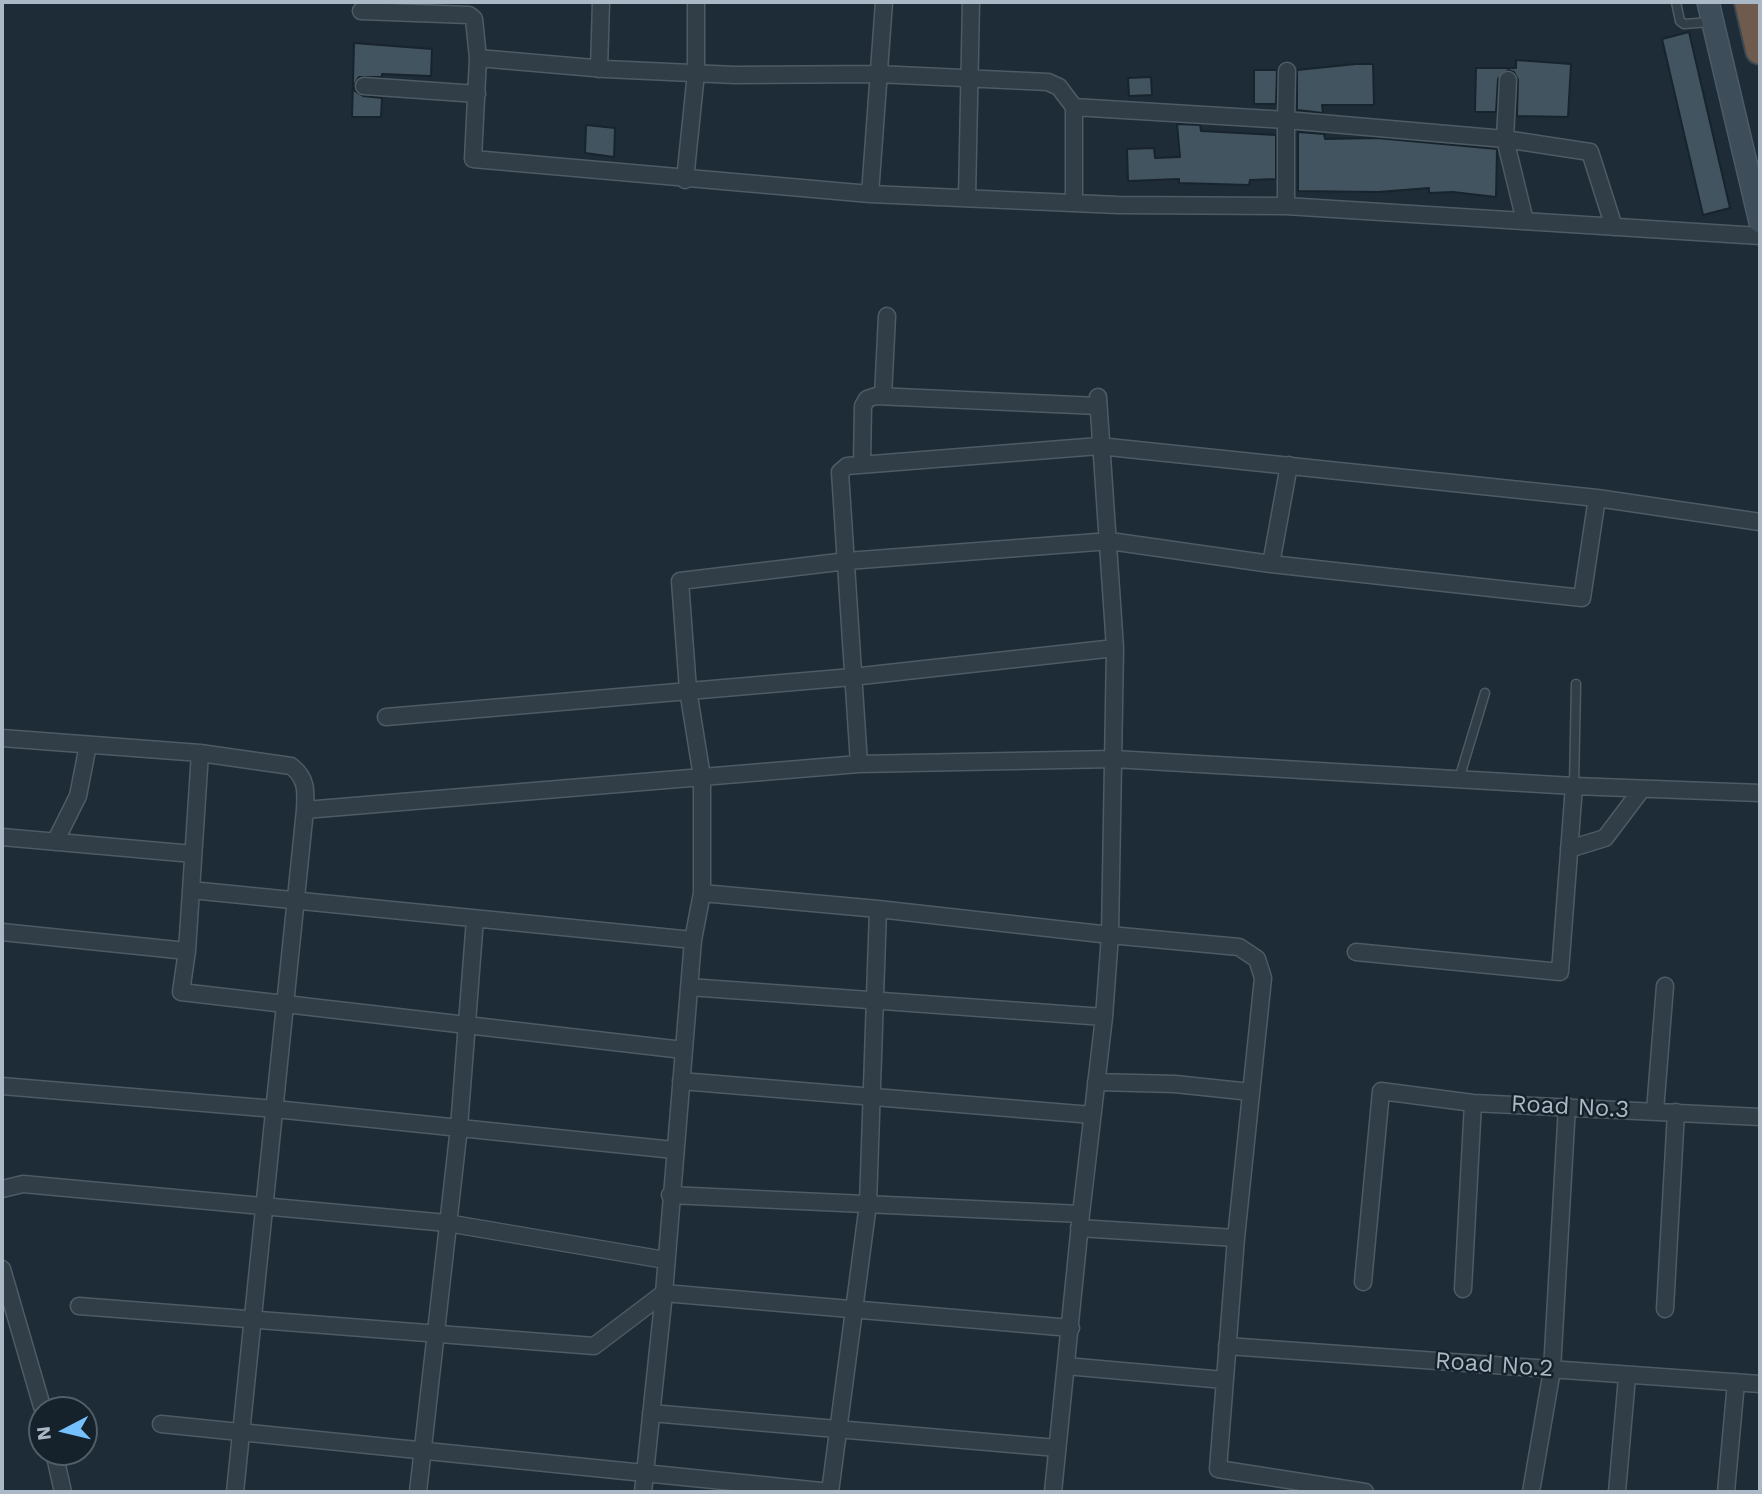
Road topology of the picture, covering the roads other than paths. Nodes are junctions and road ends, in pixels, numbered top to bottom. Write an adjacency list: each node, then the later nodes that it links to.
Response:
1 (601, 2): 11 (street)
2 (696, 2): 13 (street)
3 (884, 2): 14 (street)
4 (971, 2): 15 (street)
5 (1676, 2): 8 (lane)
6 (1749, 2): 9 (highway)
7 (361, 11): 10 (street)
8 (1710, 11): 28 (street)
9 (1760, 50)
10 (478, 58): 11 (street); 18 (street)
11 (599, 69): 13 (street)
12 (1287, 71): 20 (street)
13 (696, 73): 14 (street); 22 (street)
14 (877, 74): 15 (street); 23 (street)
15 (970, 78): 19 (street); 24 (street)
16 (1508, 80): 21 (street)
17 (364, 86): 18 (street)
18 (477, 94): 22 (street)
19 (1074, 107): 20 (street); 25 (street)
20 (1286, 120): 21 (street); 26 (street)
21 (1504, 139): 27 (street); 29 (street)
22 (685, 180): 23 (street)
23 (870, 194): 24 (street)
24 (967, 198): 25 (street)
25 (1073, 203): 26 (street)
26 (1286, 206): 27 (street)
27 (1525, 221): 29 (street)
28 (1760, 222)
29 (1614, 227): 30 (street)
30 (1760, 236)
31 (887, 316): 32 (street)
32 (883, 396): 33 (street); 34 (street)
33 (1099, 446): 34 (street); 35 (street); 38 (street)
34 (862, 464): 39 (street)
35 (1289, 465): 36 (street); 40 (street)
36 (1597, 498): 37 (street); 40 (street)
37 (1760, 522)
38 (1110, 541): 39 (street); 40 (street); 41 (street)
39 (847, 561): 42 (street); 44 (street)
40 (1271, 564)
41 (1115, 648): 42 (street); 50 (street)
42 (852, 677): 44 (street); 51 (street)
43 (1576, 684): 54 (lane)
44 (688, 690): 46 (street); 52 (street)
45 (1485, 693): 53 (lane)
46 (386, 717)
47 (2, 738): 48 (street)
48 (88, 745): 49 (street); 59 (street)
49 (200, 753): 57 (street); 61 (street)
50 (1114, 759): 51 (street); 53 (street); 68 (street)
51 (859, 764): 52 (street)
52 (702, 778): 57 (street); 63 (street)
53 (1459, 779): 54 (street)
54 (1574, 786): 55 (street); 60 (street)
55 (1642, 789): 56 (street); 60 (street)
56 (1760, 793)
57 (305, 810): 64 (street)
58 (2, 837): 59 (street)
59 (55, 842): 61 (street)
60 (1569, 849): 71 (street)
61 (193, 854): 62 (street)
62 (191, 890): 64 (street); 70 (street)
63 (702, 893): 65 (street); 69 (street)
64 (296, 902): 66 (street); 75 (street)
65 (878, 909): 68 (street); 74 (street)
66 (475, 919): 69 (street); 77 (street)
67 (2, 932): 70 (street)
68 (1110, 935): 76 (street); 82 (street)
69 (693, 940): 73 (street)
70 (187, 951): 75 (street)
71 (1356, 952)
72 (1665, 986): 87 (street)
73 (689, 987): 74 (street); 78 (street)
74 (876, 999): 76 (street); 83 (street)
75 (286, 1004): 77 (street); 86 (street)
76 (1104, 1017): 80 (street)
77 (468, 1023): 78 (street); 91 (street)
78 (683, 1050): 79 (street)
79 (681, 1081): 83 (street); 92 (street)
80 (1096, 1082): 82 (street); 89 (street)
81 (2, 1086): 86 (street)
82 (1251, 1092): 99 (street)
83 (872, 1097): 89 (street); 95 (street)
84 (1473, 1103): 85 (street, Road No.3); 102 (street, Road No.3); 103 (street)
85 (1567, 1106): 87 (street, Road No.3); 113 (street)
86 (275, 1108): 91 (street); 96 (street)
87 (1655, 1111): 88 (street, Road No.3)
88 (1676, 1112): 90 (street, Road No.3); 107 (street)
89 (1092, 1115): 97 (street)
90 (1760, 1117)
91 (459, 1127): 92 (street); 98 (street)
92 (674, 1150): 94 (street)
93 (2, 1189): 96 (street)
94 (670, 1195): 95 (street); 100 (street)
95 (868, 1204): 97 (street); 106 (street)
96 (264, 1205): 98 (street); 108 (street)
97 (1080, 1221): 99 (street); 109 (street)
98 (447, 1223): 100 (street); 110 (street)
99 (1236, 1238): 111 (street)
100 (665, 1260): 104 (street)
101 (2, 1269): 118 (street)
102 (1363, 1282)
103 (1463, 1289)
104 (664, 1293): 106 (street); 110 (street); 119 (street)
105 (79, 1306): 108 (street)
106 (853, 1309): 109 (street); 121 (street)
107 (1665, 1309)
108 (253, 1320): 110 (street); 122 (street)
109 (1071, 1328): 112 (street)
110 (433, 1333): 124 (street)
111 (1227, 1346): 113 (street, Road No.2); 115 (street)
112 (1066, 1366): 115 (street); 123 (street)
113 (1552, 1370): 114 (street, Road No.2); 134 (street)
114 (1627, 1377): 116 (street, Road No.2); 135 (street)
115 (1224, 1380): 133 (street)
116 (1736, 1382): 117 (street, Road No.2); 136 (street)
117 (1760, 1384)
118 (39, 1396)
119 (651, 1413): 121 (street); 126 (street)
120 (161, 1424): 122 (street)
121 (838, 1429): 123 (street); 131 (street)
122 (242, 1432): 124 (street); 128 (street)
123 (1057, 1448): 132 (street)
124 (421, 1450): 126 (street); 129 (street)
125 (57, 1466): 127 (street)
126 (646, 1473): 130 (street); 131 (street)
127 (62, 1492)
128 (235, 1492)
129 (418, 1492)
130 (643, 1492)
131 (831, 1492)
132 (1053, 1492)
133 (1365, 1492)
134 (1531, 1492)
135 (1617, 1492)
136 (1726, 1492)

